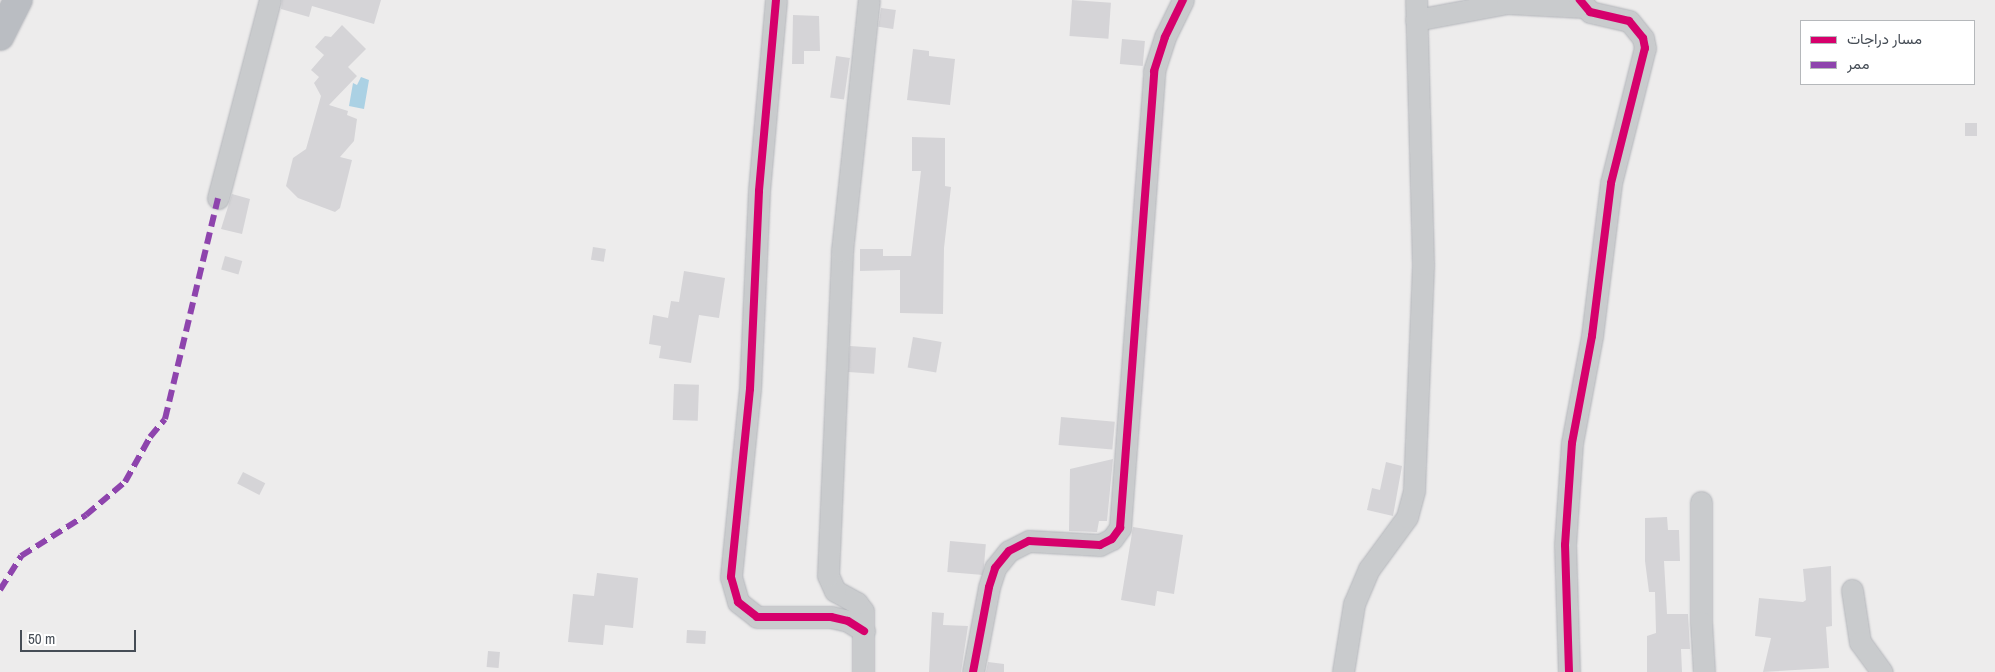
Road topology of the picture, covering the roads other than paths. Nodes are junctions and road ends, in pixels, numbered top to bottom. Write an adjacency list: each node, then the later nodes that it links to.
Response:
1 (18, 0): 8 (highway)
2 (270, 0): 9 (street)
3 (776, 0): 12 (street)
4 (869, 0): 12 (street)
5 (1182, 0): 14 (street)
6 (1582, 4): 7 (street); 16 (street)
7 (1416, 10): 15 (street)
8 (0, 36)
9 (218, 198)
10 (1701, 502): 17 (street)
11 (1852, 590): 18 (street)
12 (864, 631): 13 (street)
13 (863, 672)
14 (973, 672)
15 (1343, 672)
16 (1569, 672)
17 (1704, 672)
18 (1882, 672)

